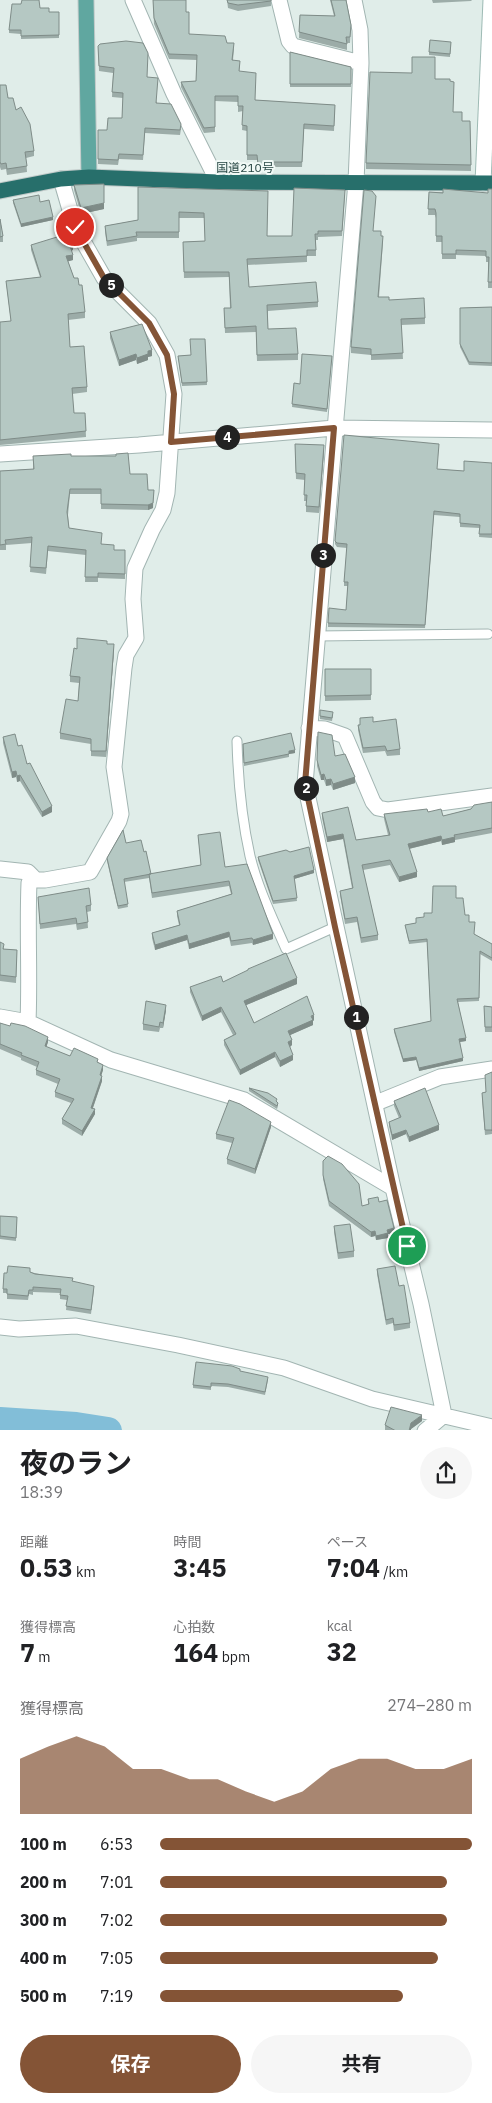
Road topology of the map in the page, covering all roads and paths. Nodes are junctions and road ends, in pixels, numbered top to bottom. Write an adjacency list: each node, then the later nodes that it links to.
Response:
1 (86, 0): 7 (main road)
2 (133, 0): 9 (street)
3 (279, 0): 6 (street)
4 (354, 0): 6 (street)
5 (490, 0): 11 (street)
6 (361, 63): 10 (street)
7 (89, 177): 8 (highway, 国道210号); 9 (highway, 国道210号)
8 (61, 179): 12 (highway, 国道210号); 15 (street)
9 (218, 182): 10 (highway, 国道210号)
10 (356, 182): 11 (highway, 国道210号); 13 (street)
11 (488, 183)
12 (0, 191)
13 (334, 428): 14 (street); 15 (street); 18 (street)
14 (492, 430)
15 (171, 442): 16 (street); 23 (street)
16 (0, 454)
17 (488, 634): 18 (lane)
18 (317, 636): 19 (street)
19 (309, 728): 21 (street); 24 (street)
20 (237, 742): 24 (lane)
21 (492, 796)
22 (0, 868): 23 (street)
23 (32, 876): 26 (street)
24 (335, 927): 28 (street)
25 (0, 1017): 26 (street)
26 (28, 1022): 29 (street)
27 (492, 1069): 28 (street)
28 (376, 1103): 29 (street)
29 (393, 1188): 31 (street)
30 (0, 1327): 31 (street)
31 (444, 1415): 32 (street); 33 (street)
32 (492, 1427)
33 (425, 1430)

